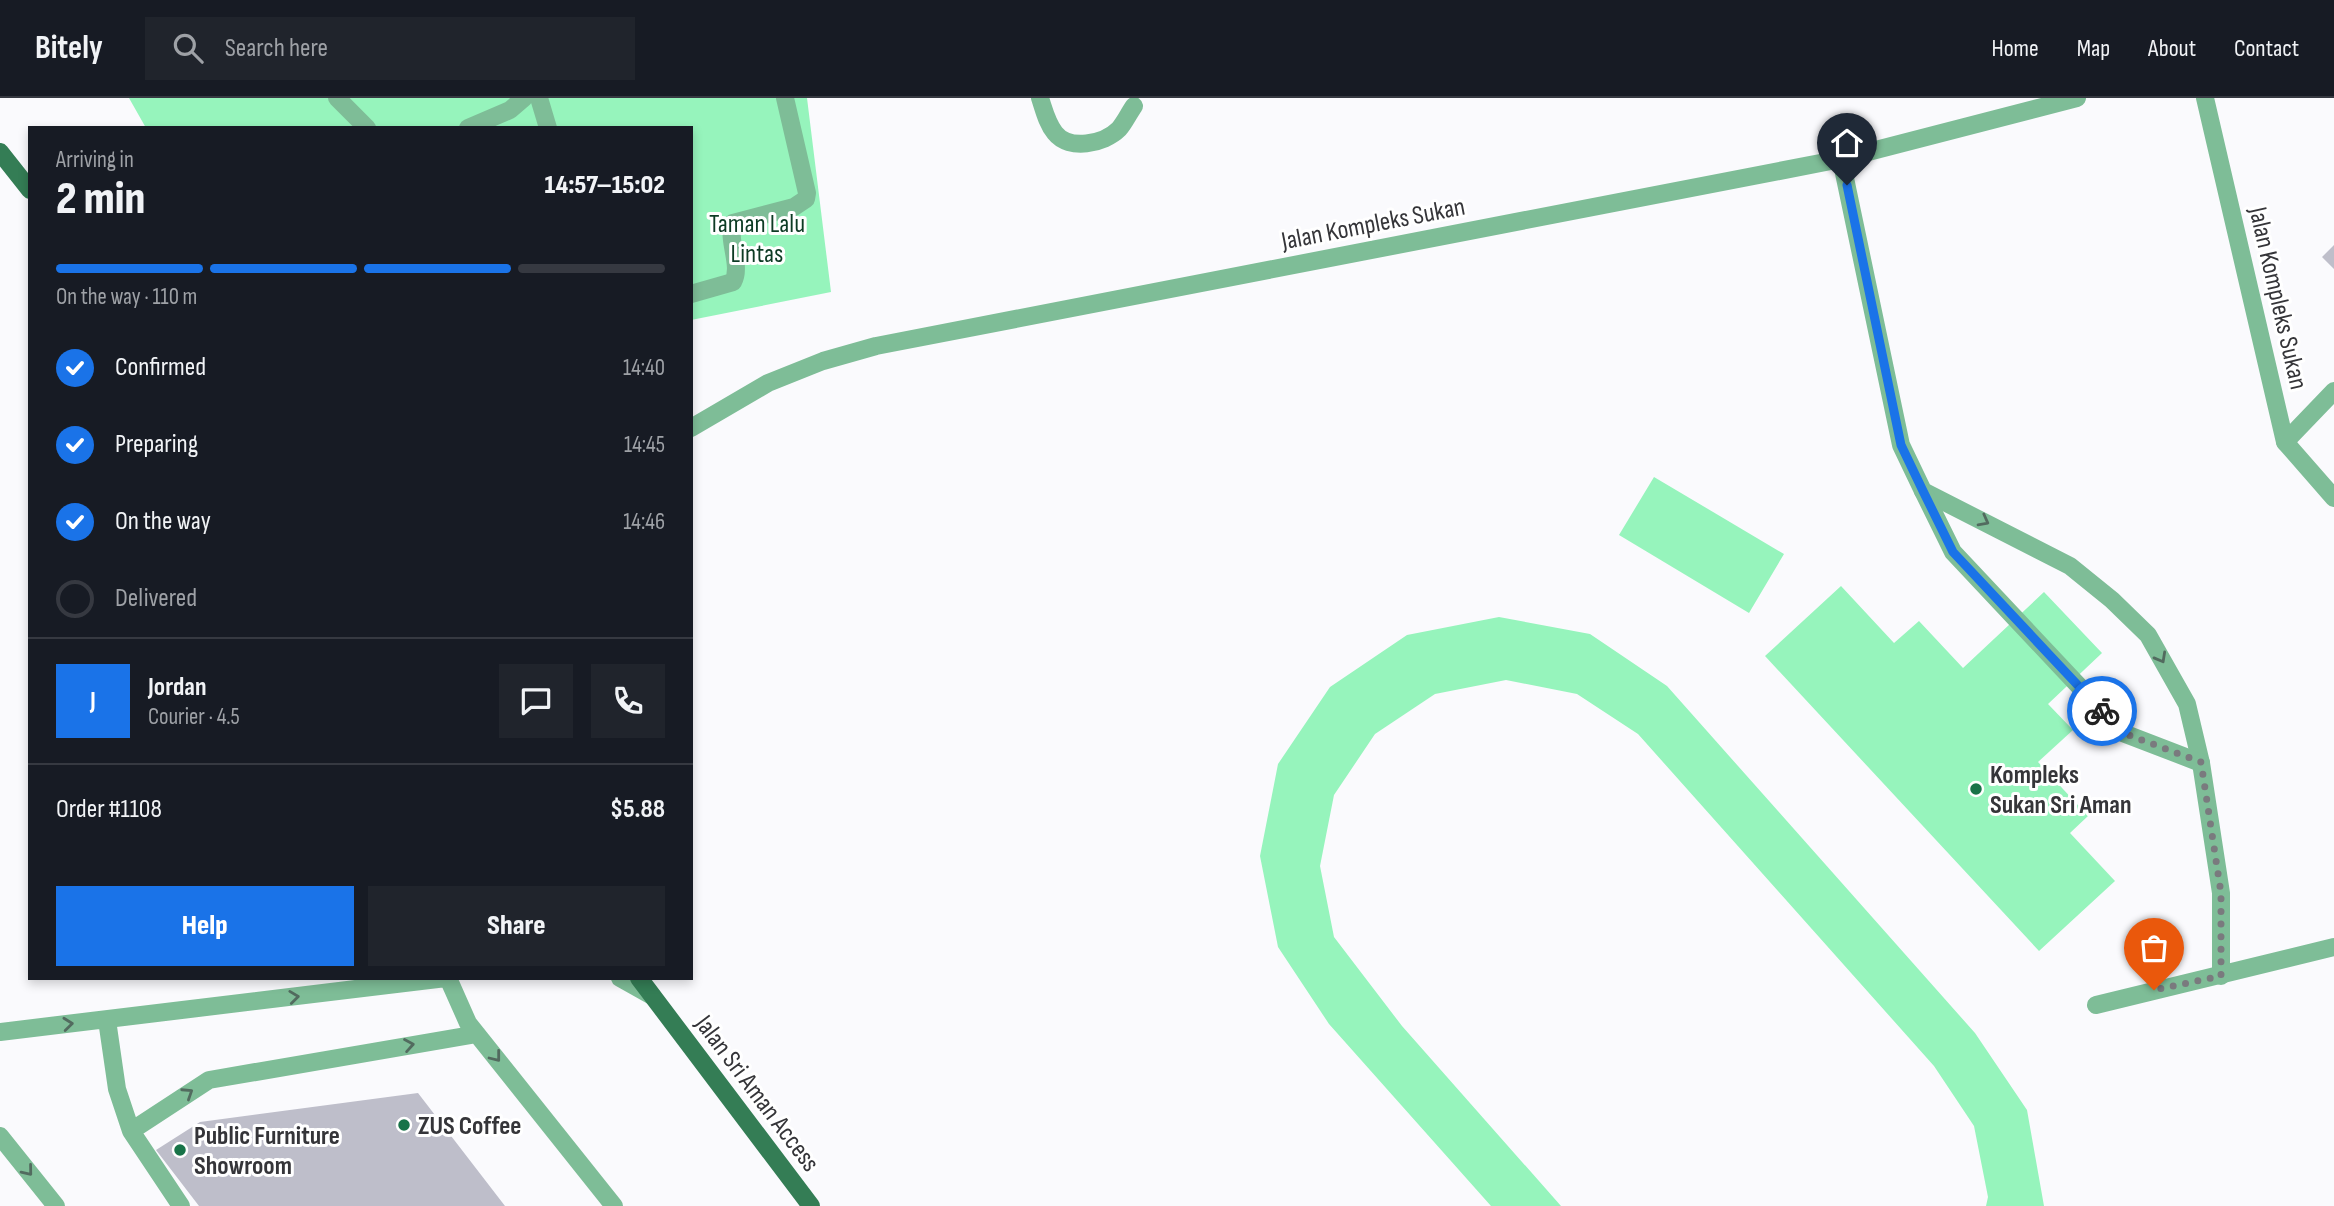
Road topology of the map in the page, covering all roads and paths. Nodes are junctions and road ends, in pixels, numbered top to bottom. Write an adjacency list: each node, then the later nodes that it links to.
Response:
1 (337, 98): 9 (street)
2 (524, 98): 10 (street)
3 (539, 98): 11 (street)
4 (785, 98): 15 (street)
5 (1040, 98): 8 (street)
6 (2077, 98): 13 (street, Jalan Kompleks Sukan)
7 (2205, 98): 18 (street, Jalan Kompleks Sukan)
8 (1134, 106)
9 (365, 126)
10 (473, 126)
11 (547, 126)
12 (0, 152): 14 (main road)
13 (1841, 159): 17 (street, Jalan Kompleks Sukan); 19 (street)
14 (28, 187)
15 (693, 294)
16 (2334, 391): 18 (street, Jalan Kompleks Sukan)
17 (693, 427)
18 (2285, 442): 20 (street)
19 (1923, 491): 21 (street); 21 (street, one-way to 21)
20 (2334, 498)
21 (2201, 762): 23 (street)
22 (2334, 947): 23 (street)
23 (2221, 976): 29 (street)
24 (431, 980): 30 (street, one-way to 24)
25 (448, 980): 32 (street)
26 (624, 980): 28 (street)
27 (640, 980): 28 (main road, Jalan Sri Aman Access)
28 (652, 996): 38 (main road, Jalan Sri Aman Access)
29 (2096, 1005)
30 (107, 1020): 31 (street, one-way to 30); 33 (street)
31 (0, 1032)
32 (477, 1034): 33 (street, one-way to 32); 37 (street, one-way to 37)
33 (131, 1131): 36 (street)
34 (0, 1136): 35 (street, one-way to 35)
35 (55, 1206)
36 (181, 1206)
37 (614, 1206)
38 (811, 1206)

